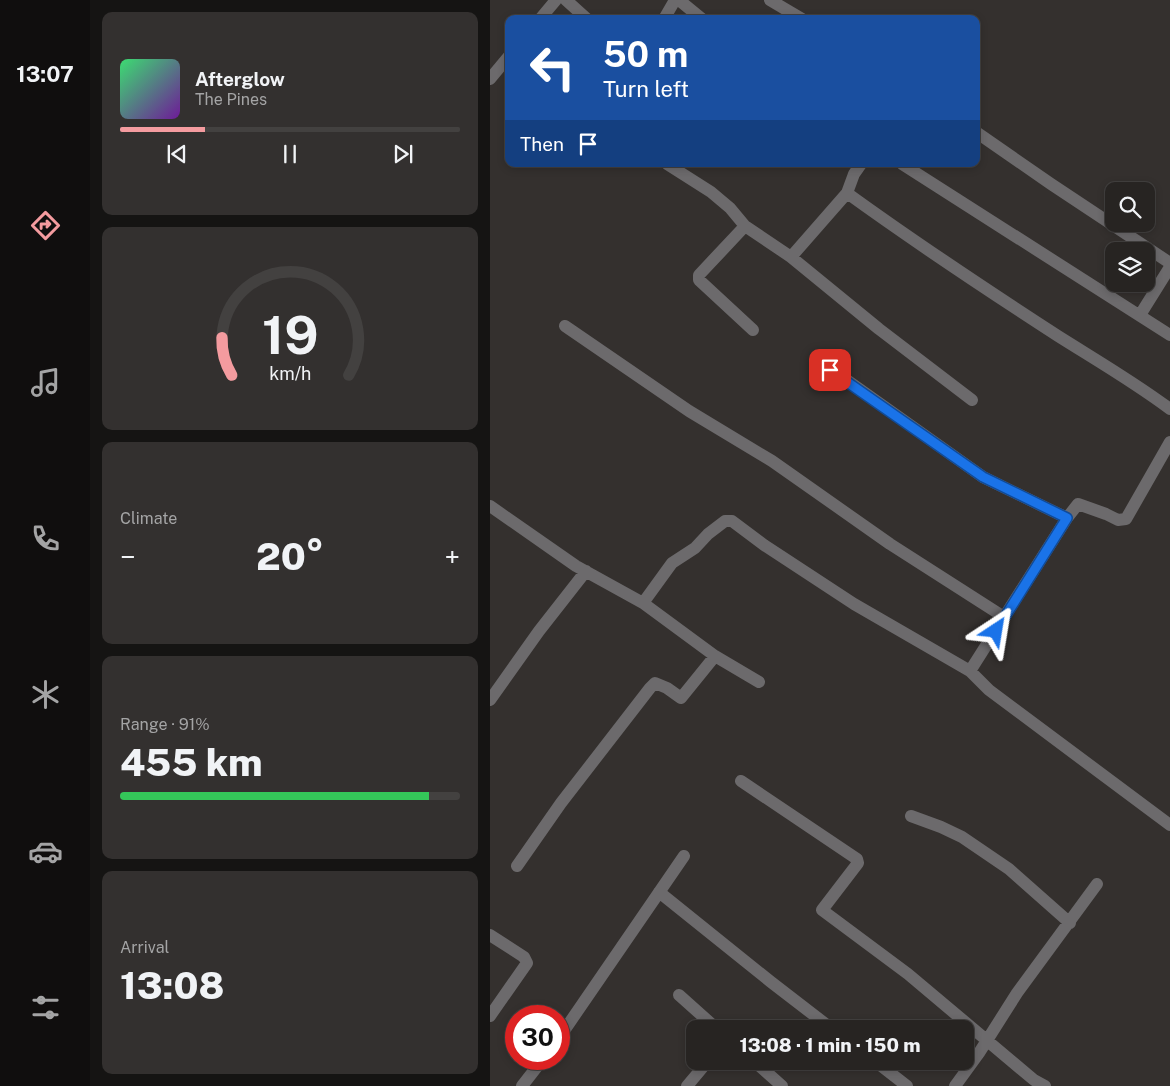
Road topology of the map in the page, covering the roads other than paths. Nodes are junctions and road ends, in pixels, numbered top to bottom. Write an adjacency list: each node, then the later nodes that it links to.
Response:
1 (556, 0): 6 (street)
2 (566, 0): 7 (street)
3 (675, 0): 8 (street)
4 (679, 0): 9 (street)
5 (770, 0): 10 (street)
6 (543, 15)
7 (583, 15)
8 (666, 15)
9 (697, 15)
10 (795, 15)
11 (505, 61): 12 (street)
12 (490, 79)
13 (980, 135): 20 (street)
14 (672, 167): 18 (street)
15 (859, 167): 17 (street)
16 (907, 167): 22 (street)
17 (847, 193): 19 (street); 28 (street)
18 (745, 226): 19 (street); 24 (street)
19 (791, 258): 27 (street)
20 (1170, 262)
21 (1170, 267): 22 (street)
22 (1140, 315): 25 (street)
23 (565, 326): 34 (street)
24 (753, 330)
25 (1170, 335)
26 (830, 370): 31 (street)
27 (972, 400)
28 (1170, 409)
29 (1170, 442): 31 (street)
30 (490, 506): 32 (street)
31 (1067, 518): 34 (street)
32 (586, 571): 33 (street); 38 (street)
33 (643, 603): 35 (street); 36 (street)
34 (1004, 617): 36 (street)
35 (716, 656): 37 (street); 43 (street)
36 (970, 671): 41 (street)
37 (759, 682)
38 (490, 700)
39 (741, 781): 53 (street)
40 (911, 816): 46 (street)
41 (1170, 825)
42 (684, 856): 45 (street)
43 (517, 866)
44 (1097, 884): 46 (street)
45 (659, 892): 51 (street); 52 (street)
46 (1070, 923): 53 (street)
47 (490, 935): 49 (street)
48 (679, 995): 50 (street)
49 (490, 1016)
50 (707, 1020)
51 (820, 1020)
52 (570, 1022)
53 (988, 1040): 62 (street); 63 (street)
54 (534, 1070): 58 (street)
55 (700, 1070): 59 (street)
56 (764, 1070): 60 (street)
57 (887, 1070): 61 (street)
58 (522, 1086)
59 (686, 1086)
60 (782, 1086)
61 (907, 1086)
62 (955, 1086)
63 (1045, 1086)

